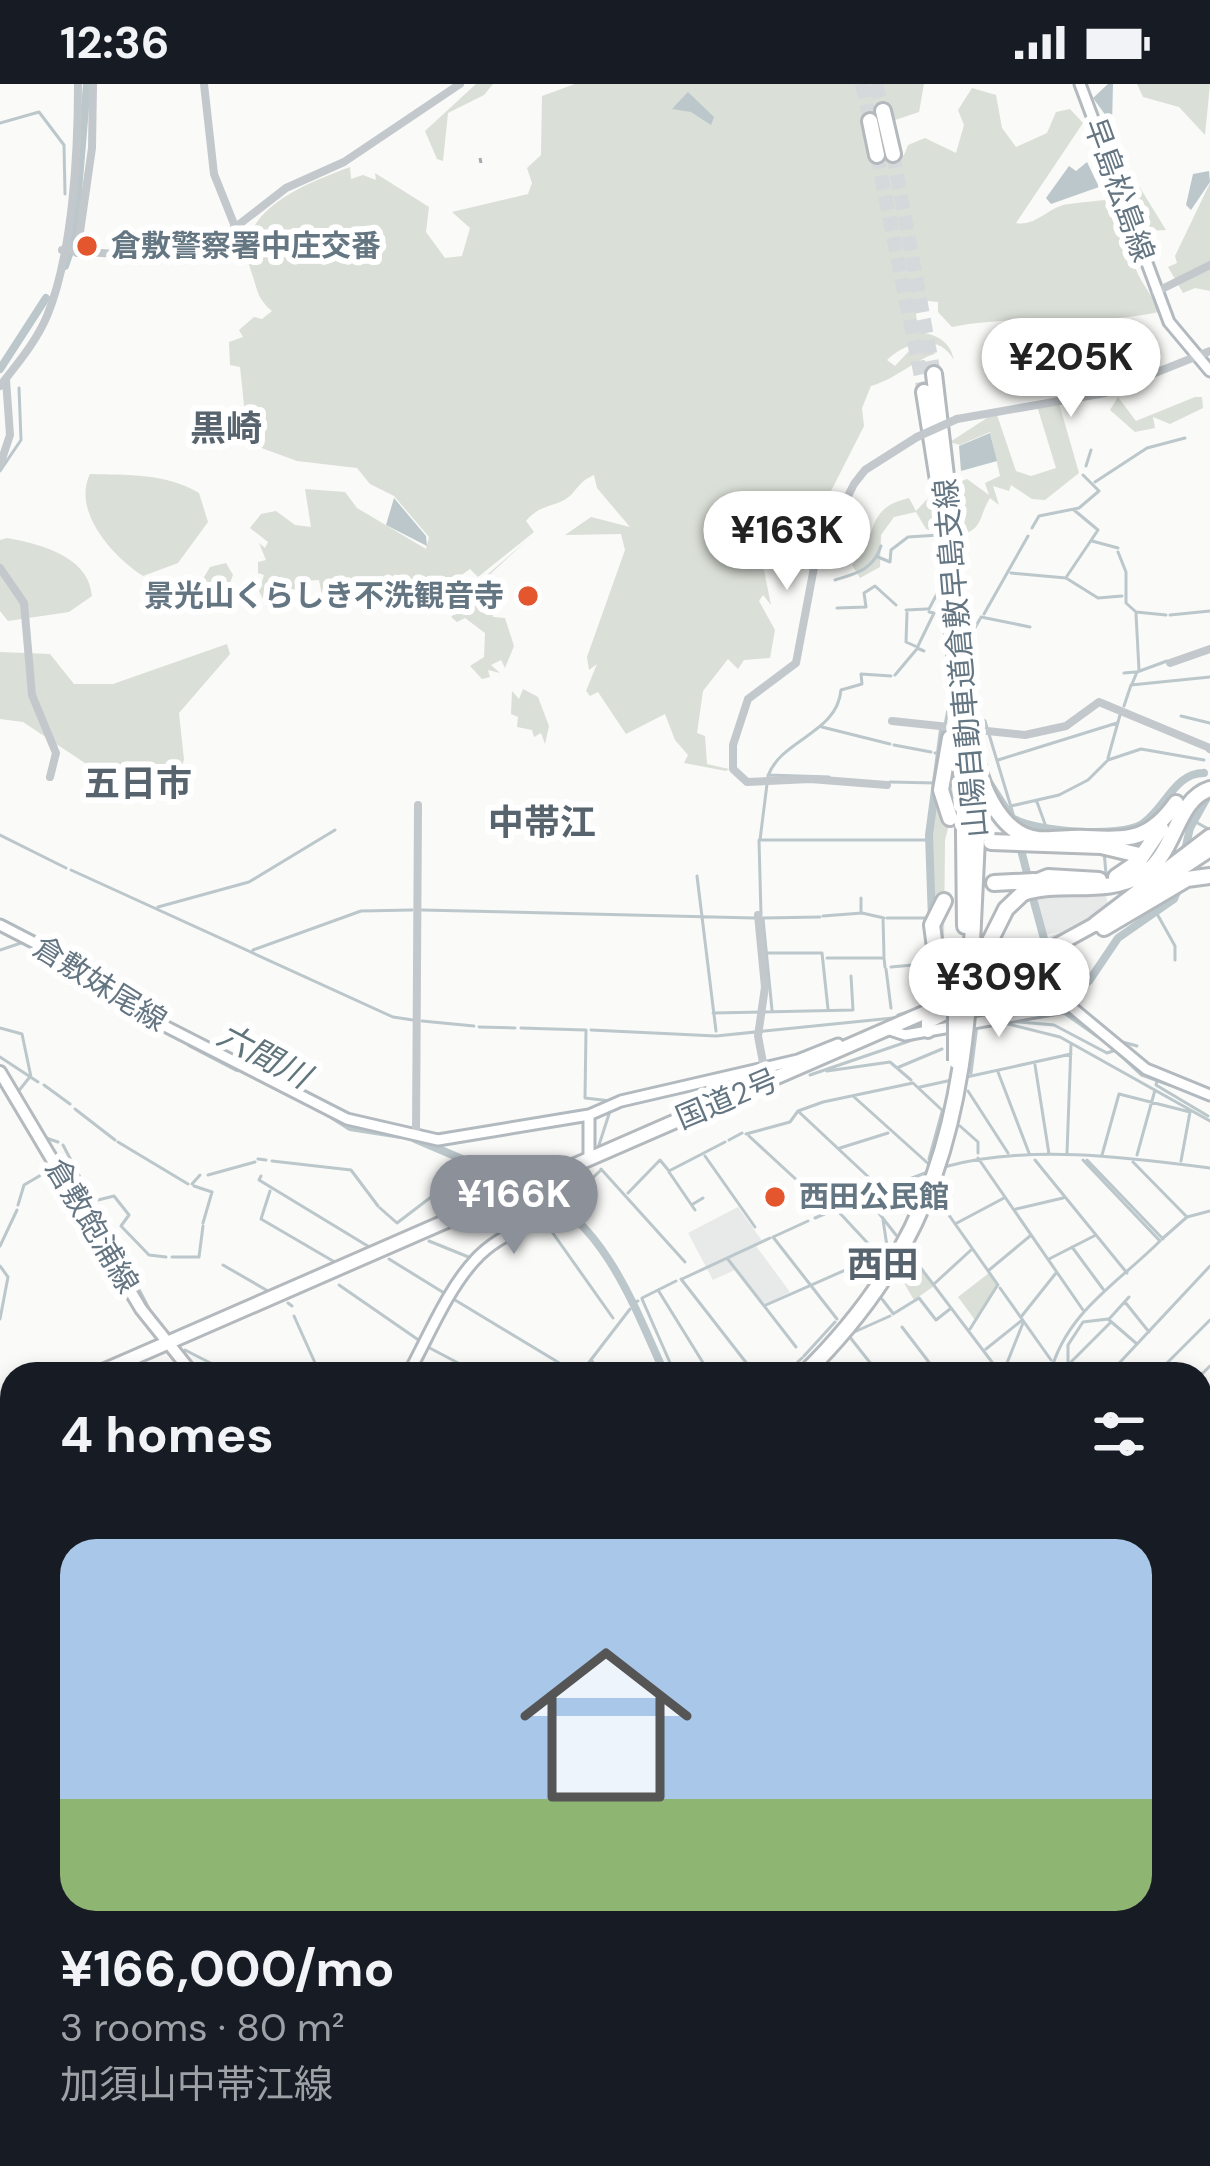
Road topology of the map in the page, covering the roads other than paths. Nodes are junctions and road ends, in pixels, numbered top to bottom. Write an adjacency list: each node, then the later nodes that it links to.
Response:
1 (78, 84): 9 (street)
2 (93, 84): 9 (street)
3 (204, 84): 8 (street)
4 (460, 84): 8 (street)
5 (1082, 84): 11 (main road, 早島松島線)
6 (877, 116): 7 (highway)
7 (885, 154)
8 (236, 229): 9 (street)
9 (70, 252): 16 (street)
10 (1210, 265): 11 (street)
11 (1159, 291): 13 (main road, 早島松島線)
12 (1210, 352): 13 (street)
13 (1196, 355): 14 (main road, 早島松島線); 27 (street, bridge)
14 (1210, 371)
15 (934, 374): 19 (highway, 山陽自動車道倉敷早島支線)
16 (3, 382): 18 (street)
17 (924, 392): 19 (highway, 山陽自動車道倉敷早島支線)
18 (0, 465)
19 (948, 528): 24 (highway, 山陽自動車道倉敷早島支線, bridge)
20 (0, 568): 26 (street)
21 (1210, 649): 22 (street)
22 (1170, 663)
23 (892, 721): 24 (street)
24 (972, 738): 25 (street); 31 (highway); 33 (highway); 45 (highway, 山陽自動車道倉敷早島支線)
25 (1210, 748)
26 (50, 776)
27 (887, 785)
28 (1206, 787): 29 (highway); 32 (highway)
29 (1176, 803): 33 (highway); 39 (highway)
30 (418, 805): 55 (street)
31 (950, 818)
32 (1181, 823): 33 (highway); 39 (highway)
33 (1023, 837): 35 (highway)
34 (1210, 837): 44 (highway)
35 (991, 842)
36 (1210, 854): 44 (highway, 国道2号)
37 (1210, 876): 44 (highway)
38 (994, 883): 40 (highway)
39 (1101, 883): 40 (highway)
40 (1037, 885): 51 (highway, bridge)
41 (940, 906): 54 (highway, bridge)
42 (758, 915): 49 (street)
43 (0, 925): 55 (main road, 倉敷妹尾線)
44 (1100, 926): 46 (highway, 国道2号); 48 (highway, 国道2号)
45 (969, 943): 51 (highway, bridge); 54 (highway, bridge)
46 (967, 1001): 47 (highway); 48 (highway, 国道2号)
47 (928, 1030): 48 (main road, 倉敷妹尾線); 52 (main road, 倉敷妹尾線)
48 (893, 1031): 49 (main road, 倉敷妹尾線); 58 (highway, 国道2号)
49 (764, 1068): 53 (main road, 倉敷妹尾線)
50 (0, 1072): 58 (main road, 倉敷飽浦線)
51 (963, 1074): 64 (highway, bridge)
52 (1210, 1095)
53 (589, 1114): 55 (main road, 倉敷妹尾線); 56 (main road)
54 (950, 1114): 63 (highway, bridge)
55 (416, 1132)
56 (589, 1154)
57 (584, 1175): 62 (main road)
58 (168, 1346): 59 (highway, 国道2号); 60 (highway, 国道2号); 61 (main road, 倉敷飽浦線)
59 (127, 1362)
60 (135, 1362)
61 (182, 1362)
62 (415, 1362)
63 (810, 1362)
64 (812, 1362)

